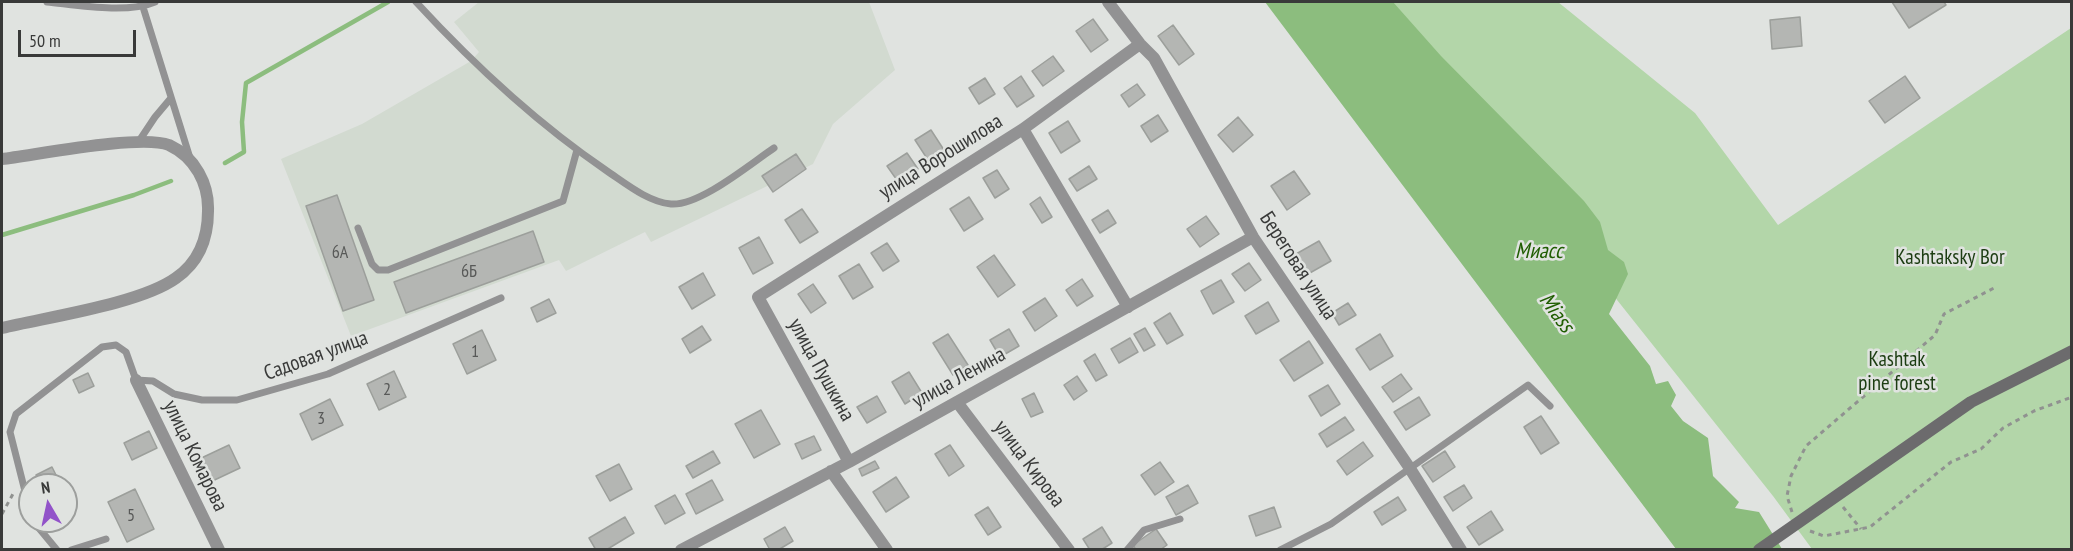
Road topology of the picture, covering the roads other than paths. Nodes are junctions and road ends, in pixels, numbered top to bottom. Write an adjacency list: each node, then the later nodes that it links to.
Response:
1 (47, 2): 5 (lane)
2 (155, 2): 5 (lane)
3 (416, 2): 11 (lane)
4 (1108, 2): 6 (street, Береговая улица)
5 (144, 4): 7 (lane)
6 (1140, 44): 8 (street, улица Ворошилова); 15 (street, Береговая улица)
7 (171, 98): 9 (lane); 13 (lane)
8 (1023, 129): 16 (street, улица Ворошилова); 18 (street)
9 (139, 141): 12 (street); 13 (street)
10 (774, 148): 11 (lane)
11 (577, 150): 14 (lane)
12 (2, 159)
13 (191, 160): 19 (street)
14 (358, 228)
15 (1253, 237): 18 (street, улица Ленина); 25 (street, Береговая улица)
16 (758, 297): 24 (street, улица Пушкина)
17 (501, 298): 21 (lane, Садовая улица)
18 (1128, 307): 22 (street, улица Ленина)
19 (2, 328)
20 (2072, 351): 40 (main road)
21 (136, 380): 27 (lane); 33 (street, улица Комарова)
22 (957, 402): 24 (street, улица Ленина); 36 (street, улица Кирова)
23 (1550, 406): 25 (lane)
24 (849, 462): 26 (street, улица Ленина)
25 (1409, 467): 38 (lane); 39 (street, Береговая улица)
26 (831, 471): 34 (street, улица Ленина); 35 (street)
27 (19, 473)
28 (1180, 519): 37 (lane)
29 (43, 533): 31 (lane)
30 (106, 539): 32 (lane)
31 (57, 549)
32 (71, 549)
33 (219, 549)
34 (681, 549)
35 (887, 549)
36 (1069, 549)
37 (1127, 549)
38 (1280, 549)
39 (1461, 549)
40 (1759, 549)

